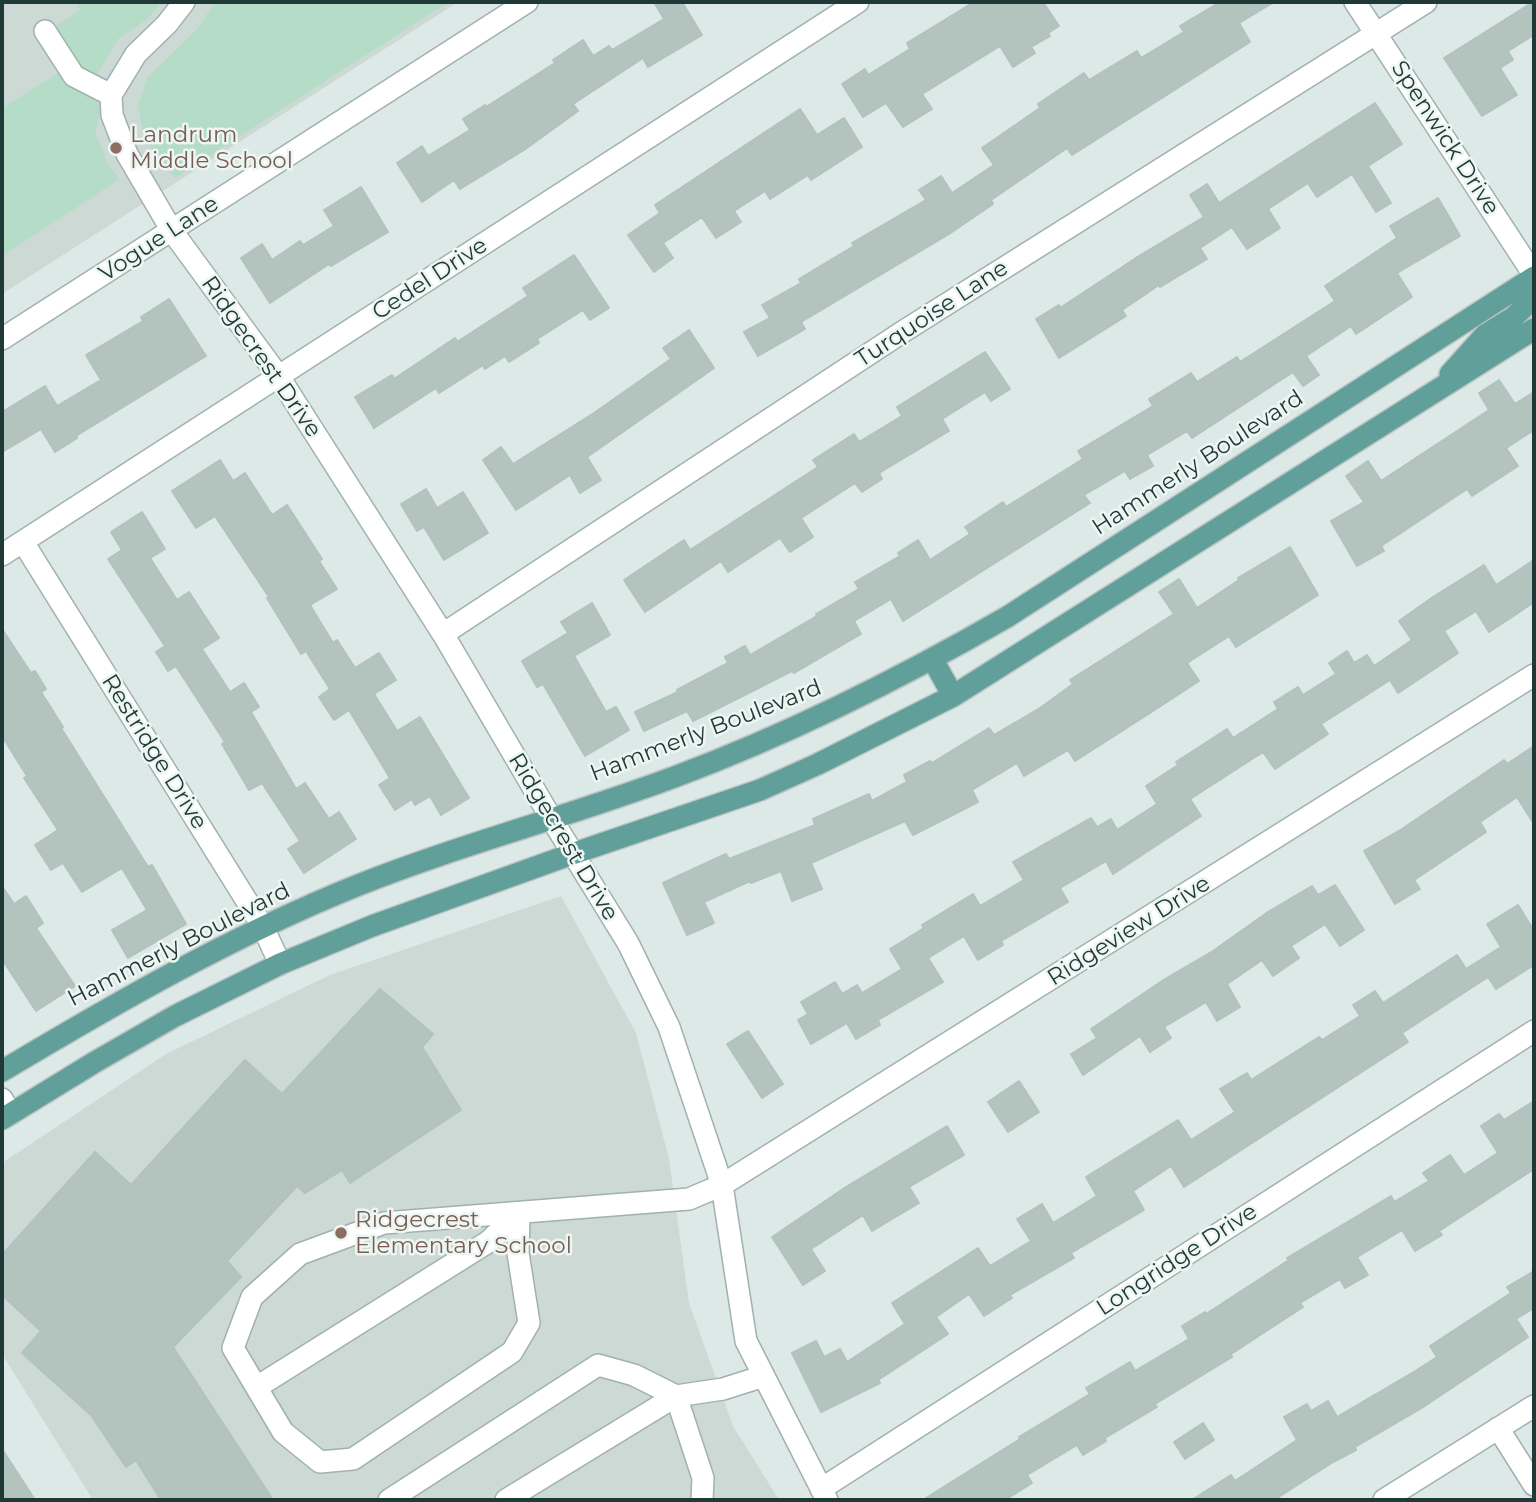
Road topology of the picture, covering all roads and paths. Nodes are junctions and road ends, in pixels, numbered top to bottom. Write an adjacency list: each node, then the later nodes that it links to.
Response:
1 (184, 2): 8 (street)
2 (527, 2): 9 (street, Vogue Lane)
3 (858, 2): 13 (street, Cedel Drive)
4 (1355, 2): 7 (street, Spenwick Drive)
5 (1426, 2): 7 (street, Turquoise Lane)
6 (45, 31): 8 (street)
7 (1376, 34): 10 (street, Spenwick Drive); 19 (street, Turquoise Lane)
8 (111, 95): 9 (street, Ridgecrest Drive)
9 (172, 231): 12 (street, Vogue Lane); 13 (street, Ridgecrest Drive)
10 (1534, 277): 14 (main road); 15 (main road, Hammerly Boulevard)
11 (1534, 329): 14 (main road)
12 (4, 332)
13 (279, 377): 17 (street, Cedel Drive); 19 (street, Ridgecrest Drive)
14 (1432, 393): 16 (main road)
15 (1200, 494): 16 (main road); 20 (main road, Hammerly Boulevard)
16 (1220, 526): 22 (main road)
17 (23, 542): 18 (street, Cedel Drive); 25 (street, Restridge Drive)
18 (2, 555)
19 (443, 634): 23 (street, Ridgecrest Drive)
20 (933, 660): 22 (main road); 23 (main road, Hammerly Boulevard)
21 (1534, 675): 30 (street, Ridgeview Drive)
22 (954, 696): 24 (main road)
23 (551, 818): 24 (street, Ridgecrest Drive); 25 (main road, Hammerly Boulevard)
24 (572, 854): 26 (main road); 30 (street, Ridgecrest Drive)
25 (263, 928): 26 (street, Restridge Drive); 28 (main road, Hammerly Boulevard)
26 (280, 964): 29 (main road)
27 (1534, 1031): 38 (street, Longridge Drive)
28 (2, 1072)
29 (5, 1111)
30 (722, 1185): 31 (street, Ridgeview Drive); 32 (street, Ridgecrest Drive)
31 (519, 1213): 33 (street); 33 (street, Ridgeview Drive); 33 (street)
32 (764, 1376): 34 (street); 38 (street, Ridgecrest Drive)
33 (257, 1387)
34 (676, 1396): 39 (street); 40 (street); 41 (street)
35 (1534, 1406): 36 (street)
36 (1498, 1428): 37 (street); 42 (street)
37 (1534, 1485)
38 (824, 1495)
39 (389, 1500)
40 (506, 1500)
41 (702, 1500)
42 (1384, 1500)

